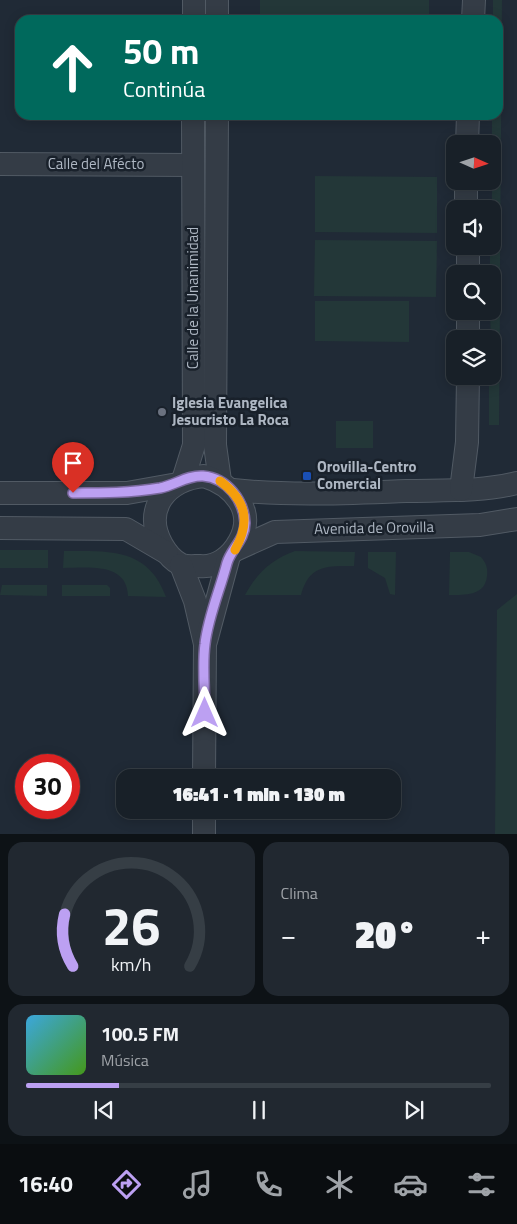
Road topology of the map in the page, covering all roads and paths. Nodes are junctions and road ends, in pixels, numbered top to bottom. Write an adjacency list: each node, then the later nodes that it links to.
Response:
1 (194, 0): 5 (street)
2 (217, 0): 6 (street)
3 (464, 0): 7 (street)
4 (474, 0): 8 (street)
5 (194, 15)
6 (217, 15)
7 (464, 15)
8 (473, 15)
9 (194, 120): 14 (street, Calle de la Unanimidad)
10 (216, 120): 18 (street, Calle de la Unanimidad)
11 (466, 120): 12 (street)
12 (466, 135)
13 (0, 164): 14 (street, Calle del Afécto)
14 (193, 165): 16 (street, Calle de la Unanimidad)
15 (468, 385): 19 (street)
16 (178, 483): 18 (street); 20 (street); 24 (street)
17 (517, 483): 19 (street)
18 (226, 486): 19 (street); 23 (street)
19 (461, 490)
20 (0, 493)
21 (517, 519): 23 (street, Avenida de Orovilla)
22 (0, 528): 24 (street)
23 (232, 553): 24 (street); 25 (street)
24 (174, 559): 25 (street)
25 (205, 644): 26 (street)
26 (204, 769)
27 (204, 819): 28 (street)
28 (204, 834)

